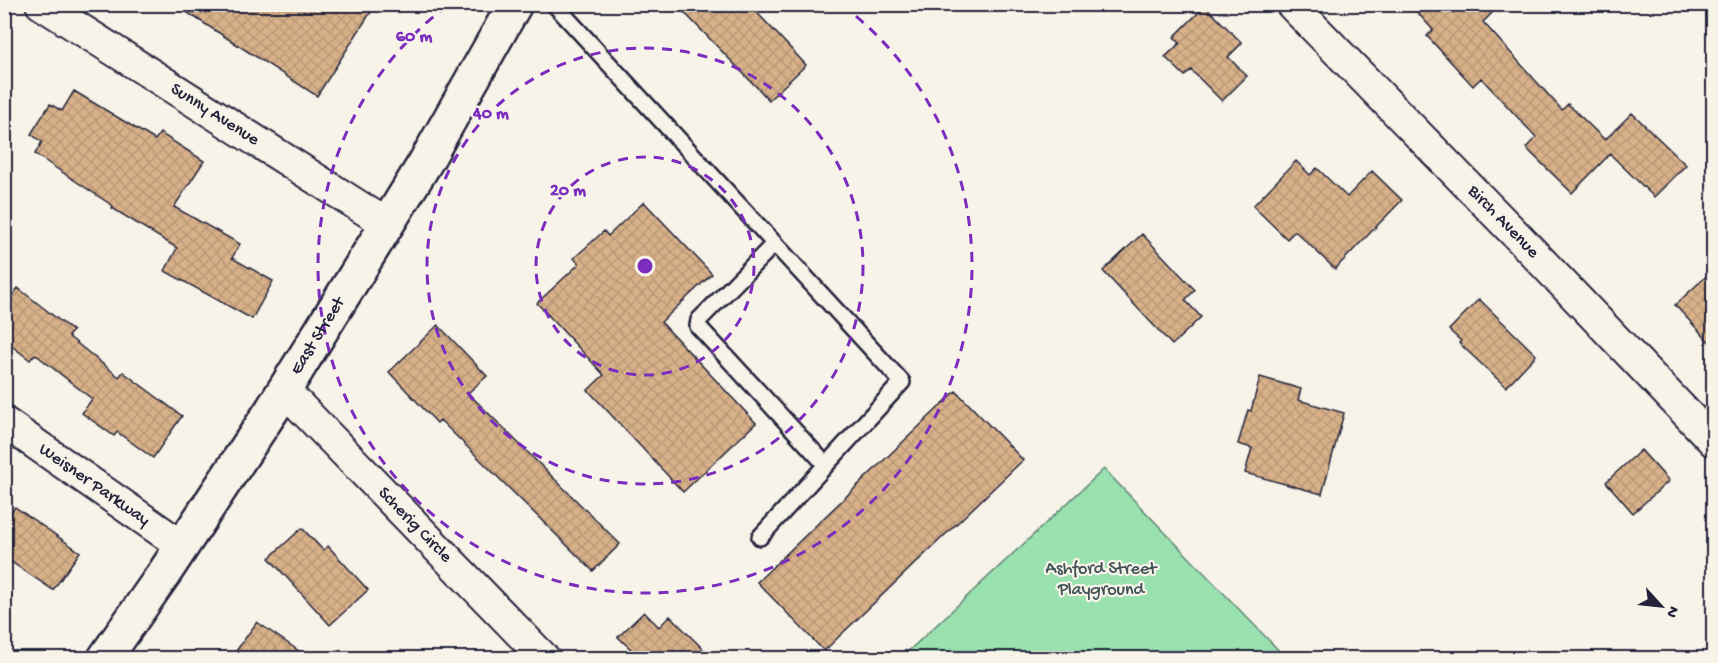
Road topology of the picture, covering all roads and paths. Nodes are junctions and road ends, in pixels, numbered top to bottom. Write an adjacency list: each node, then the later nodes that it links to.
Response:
1 (41, 4): 5 (street, Sunny Avenue)
2 (515, 4): 5 (main road, East Street)
3 (554, 4): 6 (lane)
4 (1291, 4): 9 (street, Birch Avenue)
5 (387, 224): 7 (main road, East Street)
6 (774, 244): 10 (lane); 10 (lane)
7 (284, 390): 12 (main road, East Street); 14 (street, Scherig Circle)
8 (4, 422): 12 (street, Weisner Parkway)
9 (1713, 442)
10 (826, 465): 11 (lane)
11 (760, 537)
12 (182, 546): 13 (main road, East Street)
13 (105, 658)
14 (543, 658)

